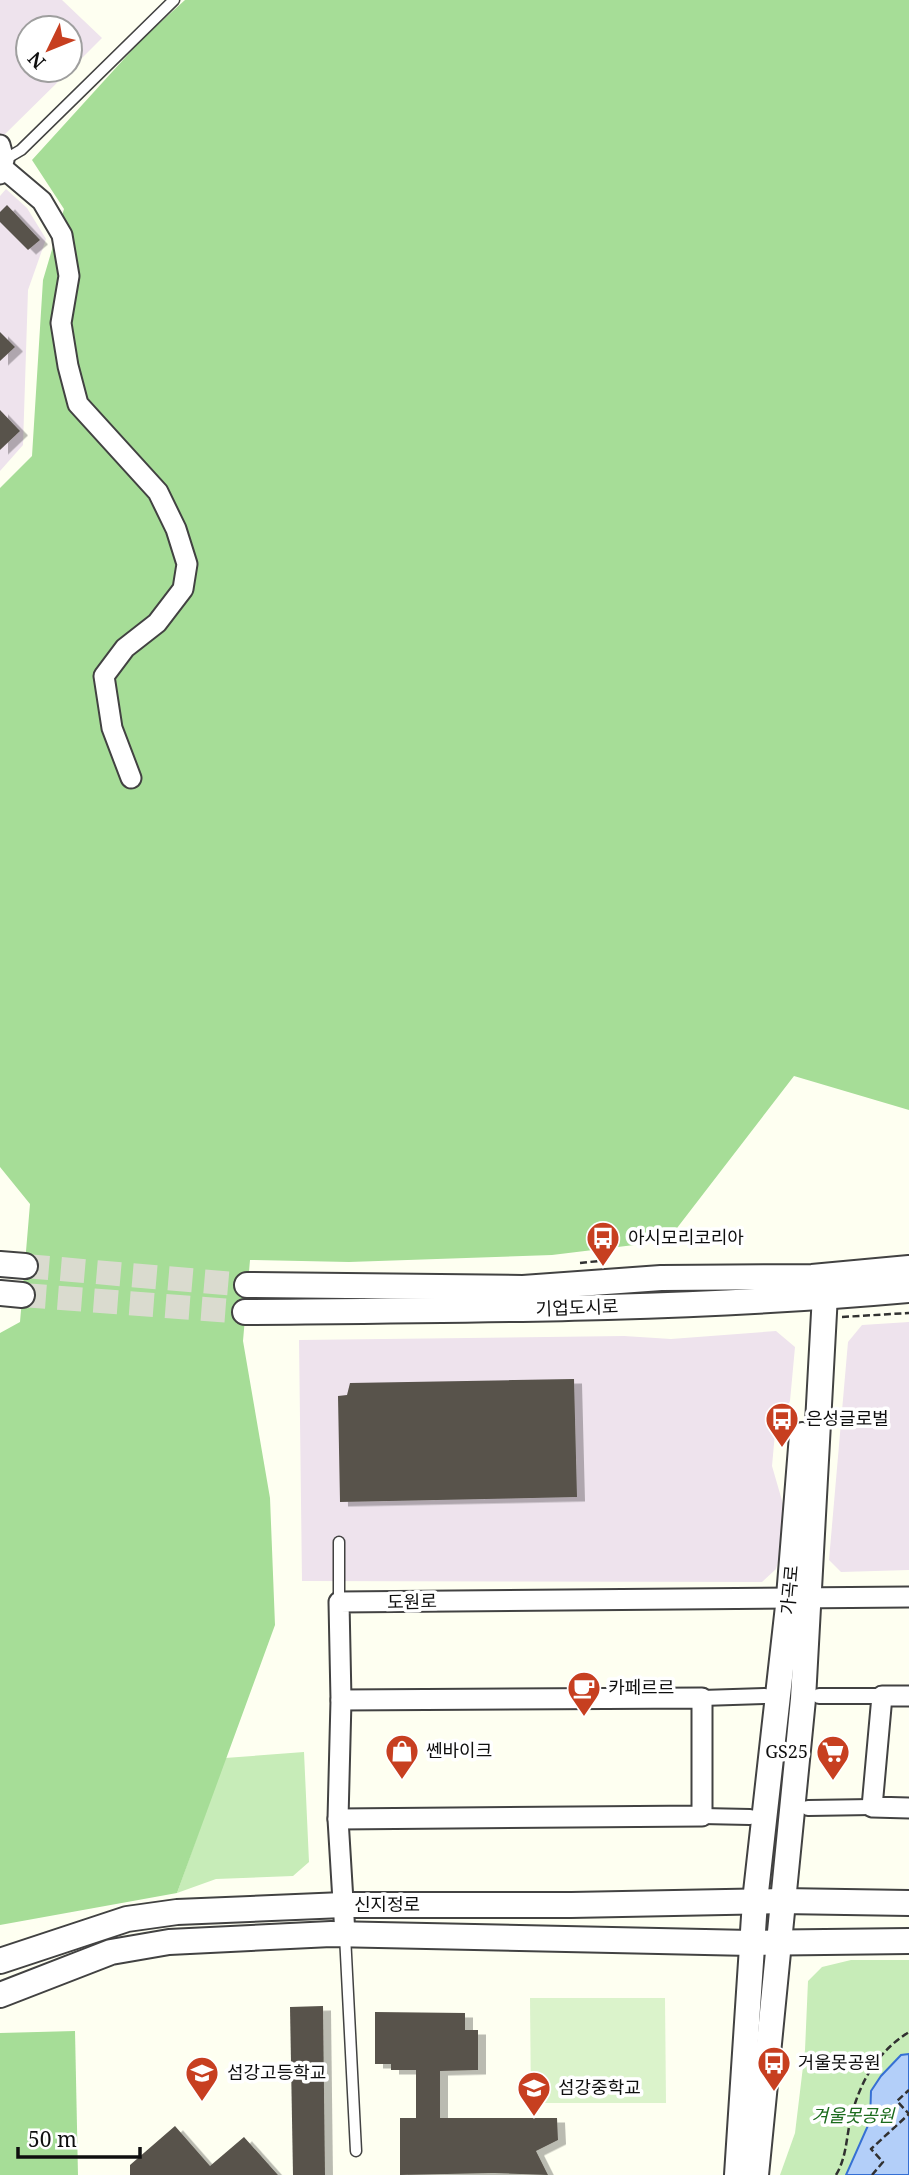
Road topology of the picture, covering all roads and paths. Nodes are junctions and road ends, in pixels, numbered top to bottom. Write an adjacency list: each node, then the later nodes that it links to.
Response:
1 (174, 0): 2 (lane)
2 (2, 162): 3 (street)
3 (131, 778)
4 (0, 1264): 5 (street)
5 (25, 1266)
6 (909, 1268): 8 (street, 기업도시로)
7 (247, 1285): 8 (street, 기업도시로)
8 (819, 1287): 9 (street, 기업도시로); 10 (street, 기업도시로); 15 (street, 가곡로)
9 (909, 1290)
10 (245, 1312)
11 (909, 1313): 12 (path)
12 (847, 1317)
13 (339, 1542): 16 (lane)
14 (909, 1597): 15 (street, 도원로)
15 (799, 1598): 16 (street, 도원로); 29 (street, 가곡로); 30 (street, 가곡로)
16 (338, 1602): 22 (street)
17 (765, 1696): 21 (street)
18 (819, 1696): 19 (street)
19 (882, 1696): 20 (street); 23 (street)
20 (909, 1696)
21 (702, 1698): 22 (street); 26 (street)
22 (341, 1700): 28 (street)
23 (872, 1807): 24 (street); 25 (street)
24 (808, 1808)
25 (909, 1808)
26 (702, 1816): 27 (street); 28 (street)
27 (750, 1817)
28 (338, 1819): 32 (street)
29 (755, 1901): 30 (street, 신지정로); 32 (street, 신지정로); 35 (street, 가곡로)
30 (782, 1901): 31 (street, 신지정로); 36 (street, 가곡로)
31 (909, 1903)
32 (343, 1905): 33 (street); 37 (street, 신지정로)
33 (345, 1934): 35 (street); 38 (street); 41 (lane)
34 (909, 1941): 36 (street)
35 (751, 1943): 36 (street); 42 (street)
36 (778, 1943): 43 (street)
37 (0, 1961)
38 (0, 1995)
39 (909, 2032): 44 (path)
40 (909, 2090): 45 (path)
41 (356, 2151)
42 (737, 2175)
43 (756, 2175)
44 (836, 2175)
45 (872, 2175)

